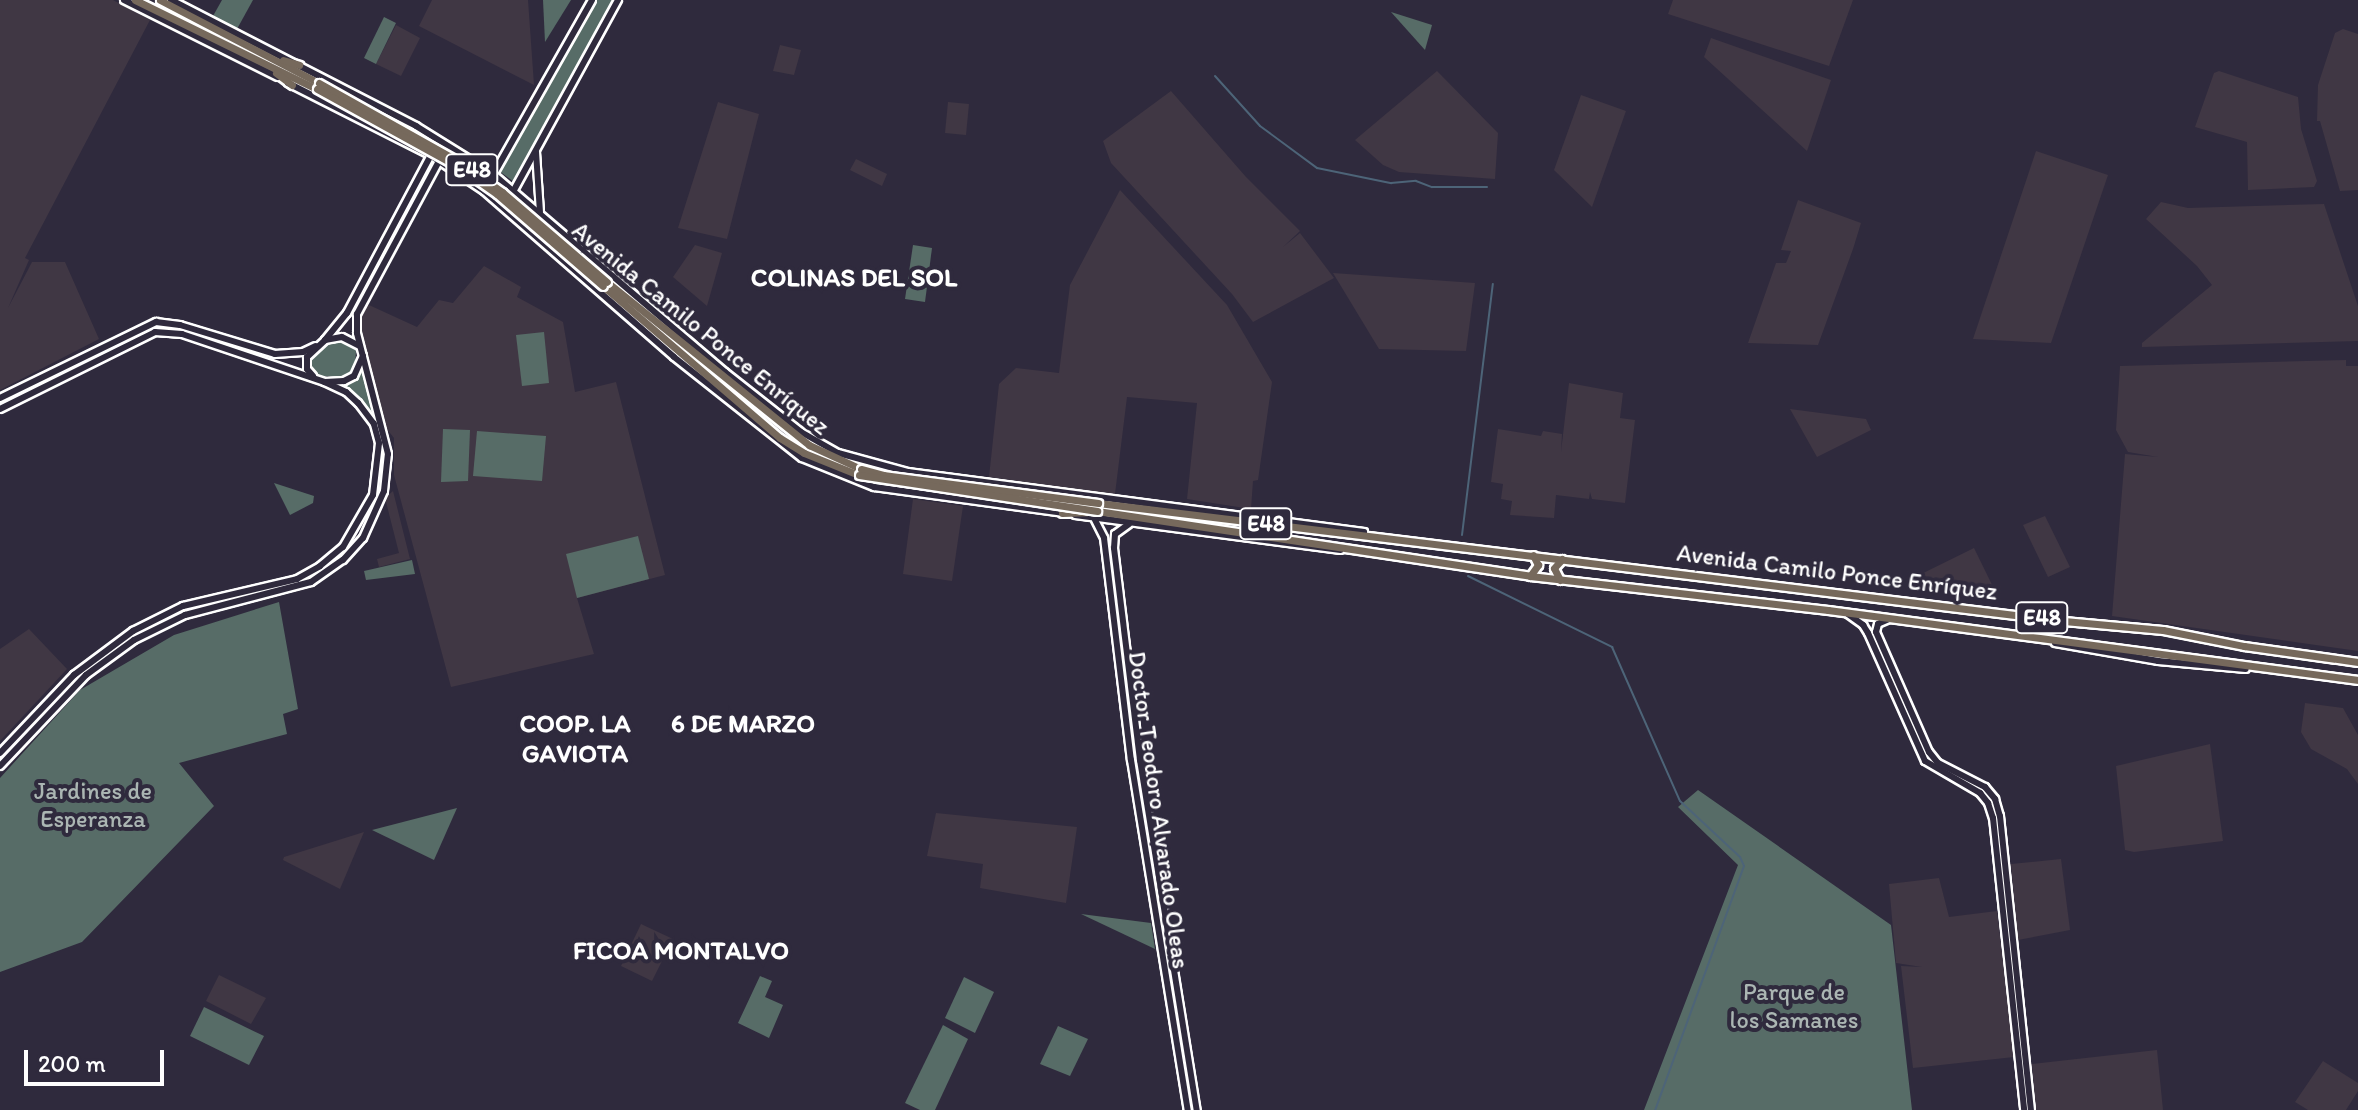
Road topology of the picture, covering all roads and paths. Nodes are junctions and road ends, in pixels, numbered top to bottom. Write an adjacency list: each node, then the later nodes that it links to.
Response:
1 (124, 0): 8 (main road, E48)
2 (135, 0): 7 (main road, E48)
3 (160, 0): 7 (main road, E48)
4 (171, 0): 8 (main road, E48)
5 (592, 0): 17 (main road)
6 (618, 0): 12 (main road)
7 (263, 58): 8 (main road, E48); 8 (main road)
8 (298, 74): 9 (main road, Avenida Camilo Ponce Enríquez / E48); 10 (main road, Avenida Camilo Ponce Enríquez / E48); 25 (main road, Avenida Camilo Ponce Enríquez / E48, bridge)
9 (416, 126): 10 (main road); 11 (main road, Avenida Camilo Ponce Enríquez / E48)
10 (409, 144): 13 (main road, Avenida Camilo Ponce Enríquez / E48)
11 (448, 145): 13 (main road); 14 (main road, Avenida Camilo Ponce Enríquez / E48)
12 (536, 150): 18 (main road); 21 (main road)
13 (430, 155): 15 (main road, Avenida Camilo Ponce Enríquez / E48); 24 (main road)
14 (469, 158): 16 (main road); 17 (main road, Avenida Camilo Ponce Enríquez / E48)
15 (439, 161): 16 (main road, Avenida Camilo Ponce Enríquez / E48); 24 (main road)
16 (459, 173): 19 (main road, Avenida Camilo Ponce Enríquez / E48)
17 (493, 174): 18 (main road, Avenida Camilo Ponce Enríquez / E48); 19 (main road)
18 (514, 190): 20 (main road); 21 (main road, Avenida Camilo Ponce Enríquez / E48)
19 (484, 191): 20 (main road, Avenida Camilo Ponce Enríquez / E48)
20 (504, 207): 23 (main road, Avenida Camilo Ponce Enríquez / E48)
21 (540, 212): 22 (main road, Avenida Camilo Ponce Enríquez / E48)
22 (547, 218): 23 (main road); 27 (main road, Avenida Camilo Ponce Enríquez / E48)
23 (538, 235): 30 (main road, Avenida Camilo Ponce Enríquez / E48)
24 (389, 242): 33 (main road); 35 (main road)
25 (605, 284): 26 (main road, Avenida Camilo Ponce Enríquez / E48); 28 (main road, Avenida Camilo Ponce Enríquez / E48)
26 (621, 294): 27 (main road); 32 (main road, Avenida Camilo Ponce Enríquez / E48)
27 (639, 301): 29 (main road, Avenida Camilo Ponce Enríquez / E48)
28 (629, 308): 30 (main road); 32 (main road, Avenida Camilo Ponce Enríquez / E48)
29 (655, 314): 32 (main road); 42 (main road, Avenida Camilo Ponce Enríquez / E48)
30 (634, 322): 31 (main road, Avenida Camilo Ponce Enríquez / E48)
31 (645, 332): 32 (main road); 40 (main road, Avenida Camilo Ponce Enríquez / E48)
32 (662, 332): 39 (main road, Avenida Camilo Ponce Enríquez / E48); 41 (main road, Avenida Camilo Ponce Enríquez / E48)
33 (325, 340): 34 (main road); 35 (main road)
34 (316, 346): 36 (main road); 37 (main road)
35 (363, 352): 36 (main road); 63 (main road)
36 (322, 381): 38 (main road); 62 (main road)
37 (0, 398)
38 (0, 409)
39 (804, 453): 40 (main road); 41 (main road, Avenida Camilo Ponce Enríquez / E48)
40 (818, 466): 44 (main road, Avenida Camilo Ponce Enríquez / E48)
41 (860, 472): 48 (main road, Avenida Camilo Ponce Enríquez / E48, bridge)
42 (953, 478): 43 (main road, Avenida Camilo Ponce Enríquez / E48); 44 (main road)
43 (1001, 484): 45 (main road); 46 (main road, Avenida Camilo Ponce Enríquez / E48)
44 (949, 498): 45 (main road, Avenida Camilo Ponce Enríquez / E48)
45 (998, 505): 49 (main road, Avenida Camilo Ponce Enríquez / E48)
46 (1168, 505): 47 (main road); 50 (main road); 52 (main road, Avenida Camilo Ponce Enríquez / E48)
47 (1145, 508): 48 (main road, Avenida Camilo Ponce Enríquez / E48); 50 (main road, Avenida Camilo Ponce Enríquez / E48)
48 (1096, 511): 49 (main road); 51 (main road, Avenida Camilo Ponce Enríquez / E48); 53 (main road, Avenida Camilo Ponce Enríquez / E48); 64 (main road, Doctor Teodoro Alvarado Oleas)
49 (1062, 513)
50 (1192, 514): 52 (main road, Avenida Camilo Ponce Enríquez / E48)
51 (1131, 523): 53 (main road, Avenida Camilo Ponce Enríquez / E48); 65 (main road, Doctor Teodoro Alvarado Oleas)
52 (1405, 542): 54 (main road, Avenida Camilo Ponce Enríquez / E48)
53 (1355, 550): 56 (main road, Avenida Camilo Ponce Enríquez / E48)
54 (1531, 554): 55 (main road, Avenida Camilo Ponce Enríquez / E48); 56 (main road)
55 (1564, 559): 57 (main road); 60 (main road, Avenida Camilo Ponce Enríquez / E48)
56 (1530, 576): 57 (main road, Avenida Camilo Ponce Enríquez / E48)
57 (1561, 580): 58 (main road, Avenida Camilo Ponce Enríquez / E48)
58 (1845, 612): 59 (main road, Avenida Camilo Ponce Enríquez / E48); 66 (main road)
59 (1889, 619): 61 (main road, Avenida Camilo Ponce Enríquez / E48); 67 (main road)
60 (2358, 662)
61 (2358, 680)
62 (0, 753)
63 (0, 766)
64 (1188, 1110)
65 (1197, 1110)
66 (2024, 1110)
67 (2031, 1110)

